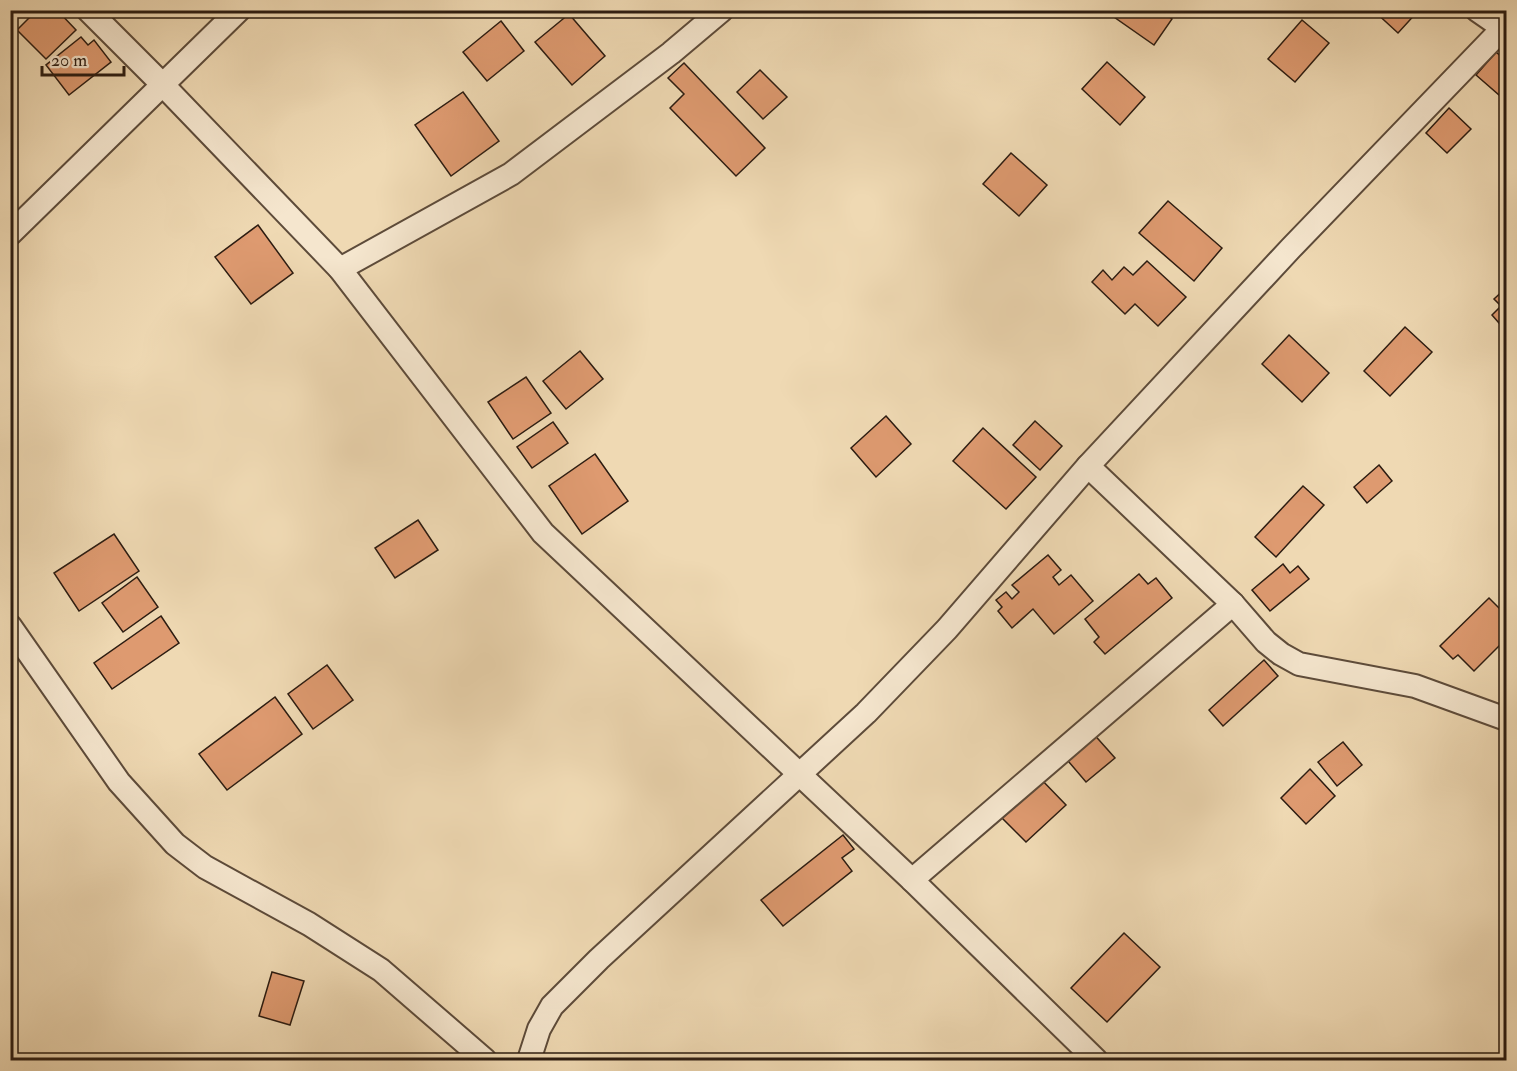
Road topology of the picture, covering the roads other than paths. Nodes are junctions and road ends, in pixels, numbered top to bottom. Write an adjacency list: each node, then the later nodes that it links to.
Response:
1 (88, 10): 6 (street)
2 (239, 10): 6 (street)
3 (722, 10): 8 (street)
4 (1477, 10): 5 (street)
5 (1505, 29): 9 (street)
6 (162, 84): 7 (street); 8 (street)
7 (10, 234)
8 (340, 269): 13 (street)
9 (1088, 466): 10 (street); 13 (street)
10 (1233, 604): 12 (street); 14 (street)
11 (10, 626): 15 (street)
12 (1506, 719)
13 (799, 775): 14 (street); 16 (street)
14 (912, 880): 17 (street)
15 (485, 1060)
16 (529, 1060)
17 (1096, 1060)

